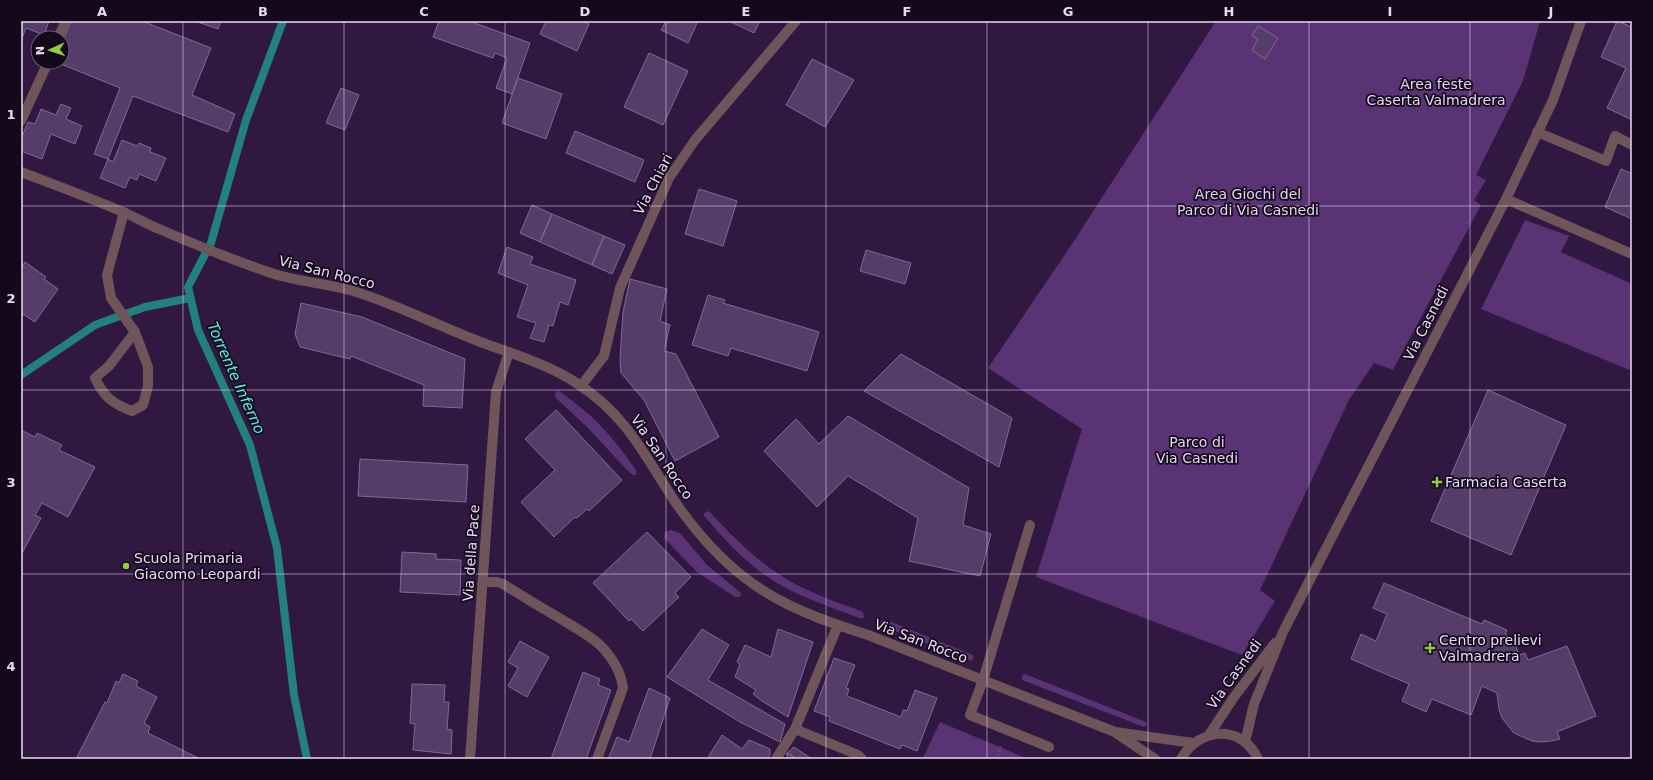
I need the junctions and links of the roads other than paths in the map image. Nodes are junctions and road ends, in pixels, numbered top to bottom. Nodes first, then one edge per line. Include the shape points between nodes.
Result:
1 (796, 21) edge
2 (1581, 21) edge
3 (44, 70) edge
4 (21, 121) edge
5 (1537, 132) junction
6 (1632, 145) edge
7 (21, 172) edge
8 (1506, 199) junction
9 (124, 212) junction
10 (1632, 254) edge
11 (135, 332) junction
12 (509, 352) junction
13 (581, 386) junction
14 (1030, 524) dead end
15 (484, 582) junction
16 (838, 625) junction
17 (1283, 632) junction
18 (983, 680) junction
19 (795, 730) junction
20 (1115, 732) junction
21 (1209, 735) junction
22 (1245, 742) junction
23 (1193, 743) junction
24 (1049, 747) dead end
25 (1259, 758) edge
26 (470, 759) edge
27 (597, 759) edge
28 (776, 759) edge
29 (862, 759) edge
30 (1155, 759) edge
31 (1181, 759) edge

1 - 13 street, Via Chiari via 695,140 669,178 620,288 604,356
2 - 5 street, Via Casnedi via 1553,100
3 - 4 street
5 - 6 street via 1606,161 1615,136
5 - 8 street, Via Casnedi
7 - 9 street, Via San Rocco
8 - 10 street
8 - 17 street, Via Casnedi
9 - 11 street via 107,275 111,298
9 - 12 street, Via San Rocco via 235,260 286,277 353,291
11 - 11 street via 109,366 96,378 102,392 118,406 132,411 143,405 148,386 148,367
12 - 13 street, Via San Rocco via 562,374
12 - 15 street, Via della Pace via 496,392
13 - 16 street, Via San Rocco via 628,428 692,525 728,564 772,596
14 - 18 street
15 - 26 street, Via della Pace
15 - 27 street via 502,584 573,626 608,653 622,679 623,688
16 - 18 street, Via San Rocco
16 - 19 street
17 - 21 street, Via Casnedi
17 - 22 street, Via Casnedi via 1254,704
18 - 20 street, Via San Rocco
18 - 24 street via 970,715
19 - 28 street
19 - 29 street via 858,755
20 - 23 street, Via San Rocco
20 - 30 street, Via San Rocco
21 - 22 street via 1228,735
21 - 23 street
22 - 25 street
23 - 31 street

